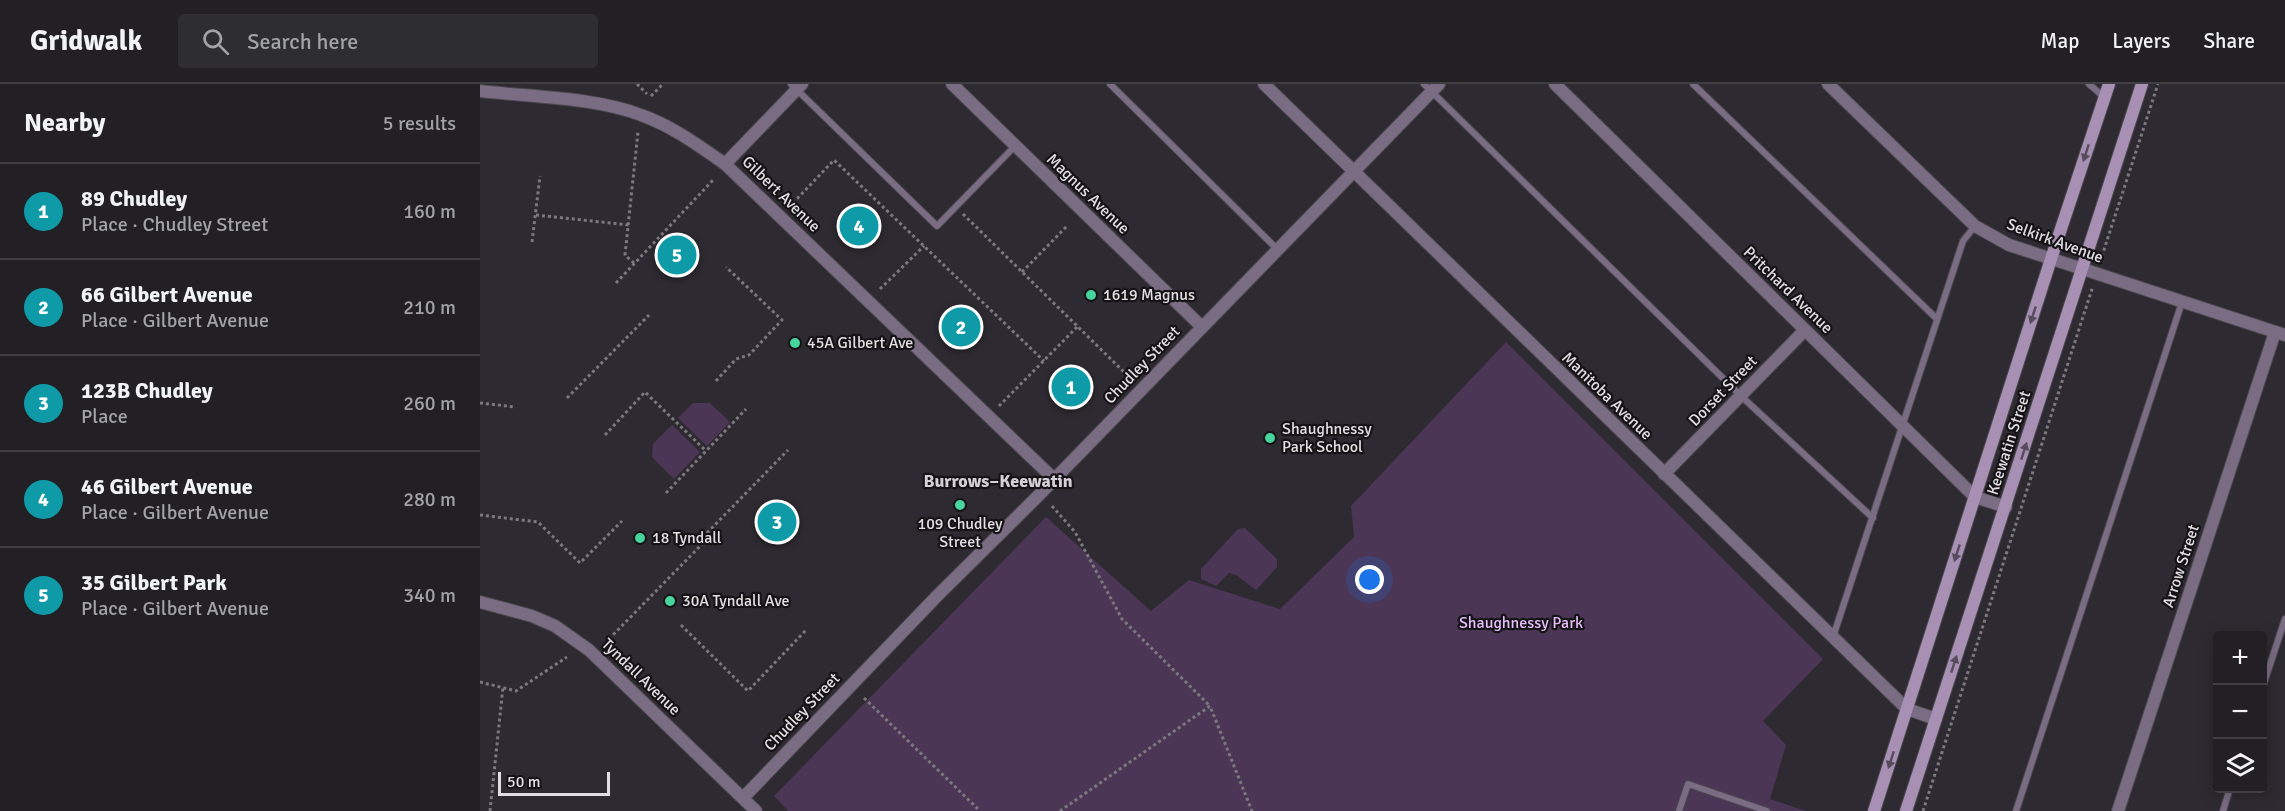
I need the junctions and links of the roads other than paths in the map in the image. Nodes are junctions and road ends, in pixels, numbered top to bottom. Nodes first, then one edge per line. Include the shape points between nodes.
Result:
1 (952, 84) edge
2 (1110, 84) edge
3 (1264, 84) edge
4 (1555, 84) edge
5 (1693, 84) edge
6 (1828, 84) edge
7 (2089, 84) edge
8 (2109, 84) edge
9 (2142, 84) edge
10 (797, 86) edge
11 (1432, 86) edge
12 (480, 91) edge
13 (2105, 98) junction
14 (1015, 146) junction
15 (725, 164) junction
16 (1353, 171) junction
17 (1975, 226) junction
18 (1277, 249) junction
19 (2051, 259) junction
20 (2082, 269) junction
21 (2182, 302) junction
22 (1937, 319) junction
23 (1202, 327) junction
24 (1805, 330) junction
25 (2280, 333) edge
26 (1741, 396) junction
27 (1903, 426) junction
28 (1664, 474) junction
29 (1053, 478) junction
30 (1975, 497) junction
31 (2006, 507) junction
32 (1873, 518) junction
33 (480, 603) edge
34 (2285, 619) edge
35 (1833, 637) junction
36 (2263, 685) edge
37 (1907, 709) junction
38 (1936, 719) junction
39 (2229, 793) edge
40 (743, 798) junction
41 (756, 811) edge
42 (1679, 811) edge
43 (1767, 811) edge
44 (1874, 811) edge
45 (1906, 811) edge
46 (2016, 811) edge
47 (2118, 811) edge
48 (2223, 811) edge

1 - 14 street, Magnus Avenue
2 - 18 lane
3 - 16 street, Manitoba Avenue
4 - 24 street, Pritchard Avenue
5 - 22 lane
6 - 17 street, Selkirk Avenue
7 - 13 lane
8 - 13 main road, Keewatin Street
9 - 20 main road, Keewatin Street
10 - 14 lane via 937,226
10 - 15 street
11 - 16 street, Chudley Street
11 - 26 lane
12 - 15 street, Gilbert Avenue via 623,109 675,130
13 -> 19 main road, Keewatin Street
14 - 23 street, Magnus Avenue
15 - 29 street, Gilbert Avenue
16 - 18 street, Chudley Street
16 - 28 street, Manitoba Avenue
17 - 19 street, Selkirk Avenue via 2009,245
17 - 22 lane via 1963,241
18 - 23 street, Chudley Street
19 - 20 street, Selkirk Avenue
19 -> 30 main road, Keewatin Street
20 - 21 street, Selkirk Avenue
31 -> 20 main road, Keewatin Street
21 - 25 street, Selkirk Avenue
21 - 46 lane
22 - 27 lane
23 - 29 street, Chudley Street
24 - 26 street, Dorset Street
24 - 27 street, Pritchard Avenue
25 - 47 street, Arrow Street
26 - 28 street, Dorset Street
26 - 32 lane
27 - 30 street, Pritchard Avenue
27 - 32 lane
28 - 35 street, Manitoba Avenue
29 - 40 street, Chudley Street
30 - 31 street, Pritchard Avenue
30 -> 37 main road, Keewatin Street
38 -> 31 main road, Keewatin Street
32 - 35 lane
33 - 40 street, Tyndall Avenue via 532,616 574,638
34 - 36 lane
35 - 37 street, Manitoba Avenue
37 - 38 street, Manitoba Avenue
37 -> 44 main road, Keewatin Street
38 - 45 main road, Keewatin Street
39 - 48 lane
40 - 41 street, Tyndall Avenue
42 - 43 lane via 1688,784

